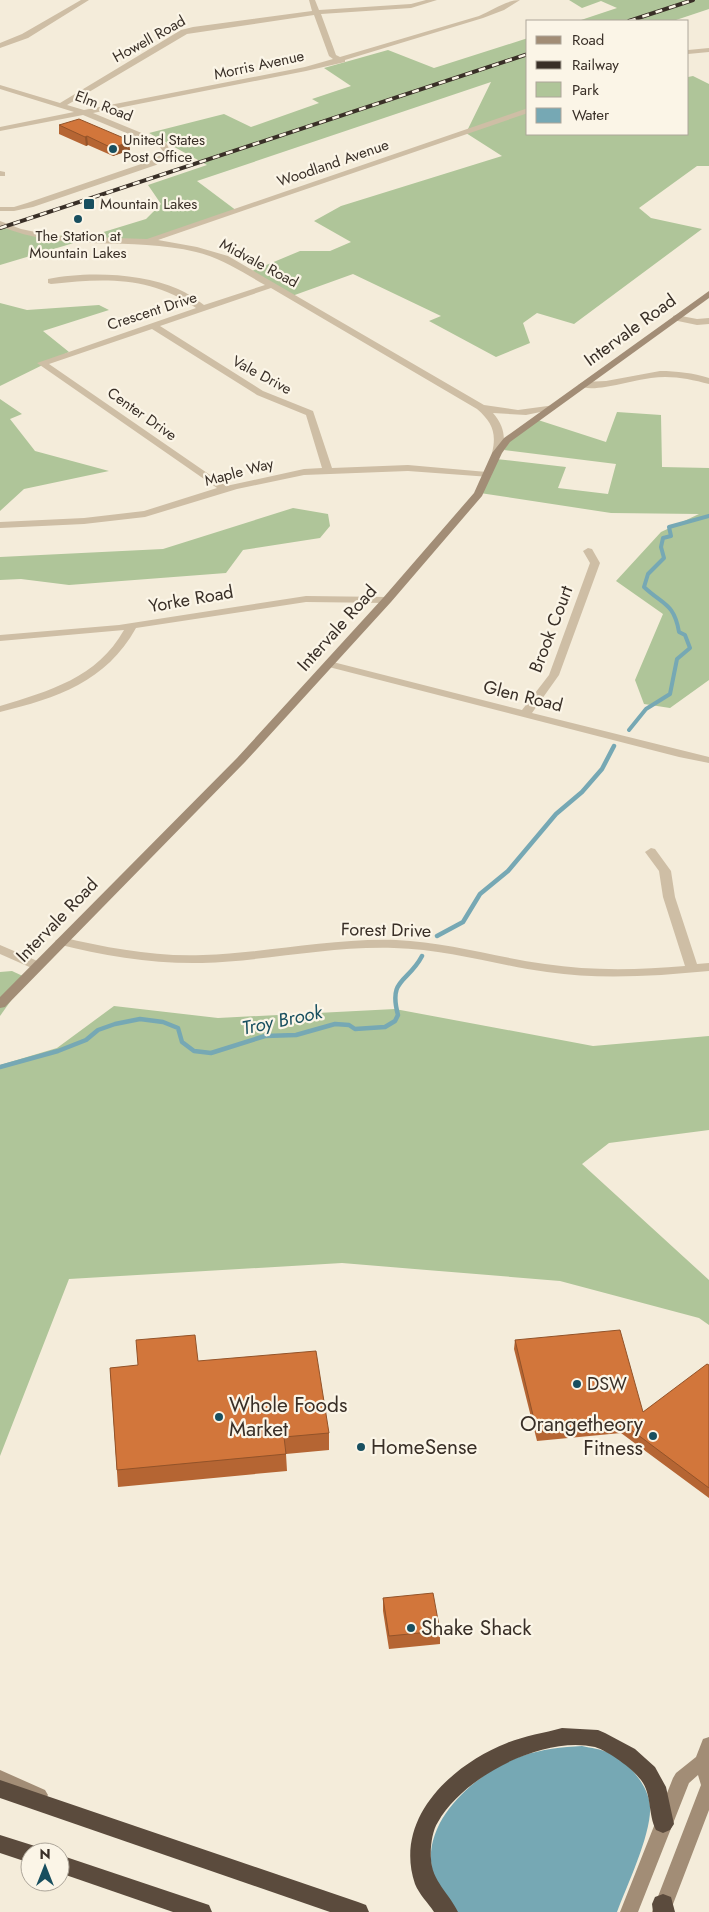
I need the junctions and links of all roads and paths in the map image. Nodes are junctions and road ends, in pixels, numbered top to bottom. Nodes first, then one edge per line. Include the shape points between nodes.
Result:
1 (86, 0) edge
2 (312, 0) edge
3 (434, 0) edge
4 (517, 0) edge
5 (317, 12) junction
6 (0, 46) edge
7 (709, 50) edge
8 (689, 52) edge
9 (342, 60) junction
10 (0, 87) edge
11 (62, 104) junction
12 (526, 111) edge
13 (85, 112) junction
14 (0, 129) edge
15 (0, 209) edge
16 (0, 223) edge
17 (146, 242) junction
18 (51, 281) dead end
19 (272, 285) junction
20 (709, 294) edge
21 (204, 308) junction
22 (676, 318) junction
23 (706, 321) edge
24 (152, 325) junction
25 (709, 331) edge
26 (42, 363) joint
27 (709, 380) edge
28 (583, 385) junction
29 (480, 407) junction
30 (552, 407) junction
31 (497, 453) junction
32 (328, 470) junction
33 (487, 475) junction
34 (224, 489) junction
35 (0, 525) edge
36 (588, 551) dead end
37 (387, 600) junction
38 (132, 626) junction
39 (0, 638) edge
40 (329, 664) junction
41 (0, 709) edge
42 (525, 714) junction
43 (709, 760) edge
44 (651, 852) dead end
45 (62, 941) junction
46 (0, 950) edge
47 (38, 966) junction
48 (709, 967) edge
49 (692, 969) junction
50 (0, 1004) edge
51 (709, 1744) edge
52 (703, 1761) junction
53 (0, 1777) edge
54 (709, 1785) edge
55 (0, 1789) edge
56 (98, 1822) junction
57 (663, 1824) junction
58 (0, 1844) edge
59 (20, 1851) edge
60 (70, 1867) edge
61 (663, 1909) edge
62 (201, 1912) edge
63 (358, 1912) edge
64 (447, 1912) edge
65 (629, 1912) edge

1 - 6 street via 25,36
2 - 5 street
3 - 5 street, Howell Road via 411,6
4 - 9 street, Morris Avenue via 481,17
5 - 9 street via 333,56
5 - 11 street, Howell Road via 184,32
7 - 8 street
9 - 13 street, Morris Avenue
10 - 11 street, Elm Road
11 - 13 street, Elm Road
12 - 17 street, Woodland Avenue
13 - 14 street, Morris Avenue
13 - 15 street, Elm Road via 163,145 165,153 153,163 30,205
16 - 17 street, Midvale Road via 23,233 60,240
17 - 19 street, Midvale Road via 215,255
18 - 21 street via 94,278 152,283 172,289
19 - 21 street, Crescent Drive
19 - 29 street, Midvale Road
20 - 22 street, Intervale Road
21 - 24 street, Crescent Drive
22 - 23 street
22 - 28 street, Intervale Road
23 - 25 street
24 - 26 street, Crescent Drive
24 - 32 street, Vale Drive via 260,393 310,413
26 - 34 street, Center Drive
27 - 28 street via 662,374 611,384
28 - 30 street, Intervale Road
29 - 30 street, Midvale Road via 510,413 535,412
29 - 31 street, Midvale Road via 500,432
30 - 31 street, Intervale Road via 518,430
31 - 33 street, Intervale Road
32 - 33 street, Maple Way via 408,468
32 - 34 street, Maple Way via 280,476
33 - 37 street, Intervale Road via 479,494 468,508
34 - 35 street, Maple Way via 145,514
36 - 42 street, Brook Court via 595,563 554,675
37 - 38 street, Yorke Road via 306,599
37 - 40 street, Intervale Road
38 - 39 street, Yorke Road
38 - 41 street via 115,652 90,675 63,689
40 - 42 street, Glen Road
40 - 45 street, Intervale Road via 241,760
42 - 43 street, Glen Road
44 - 49 street via 665,871 669,897
45 - 47 street, Intervale Road
45 - 49 street, Forest Drive via 115,954 158,959 204,959 388,944 436,948 566,972 625,974
46 - 47 street
47 - 50 street, Intervale Road
48 - 49 street, Forest Drive
51 - 52 street
52 - 54 street
52 - 57 street via 682,1778
53 - 56 street
54 - 61 street
55 - 56 highway
56 - 63 highway
57 - 64 highway via 656,1788 648,1773 628,1755 598,1739 562,1737 512,1750 478,1768 445,1794 427,1820 420,1860 426,1884
57 - 65 street
58 - 59 highway
60 - 62 highway

